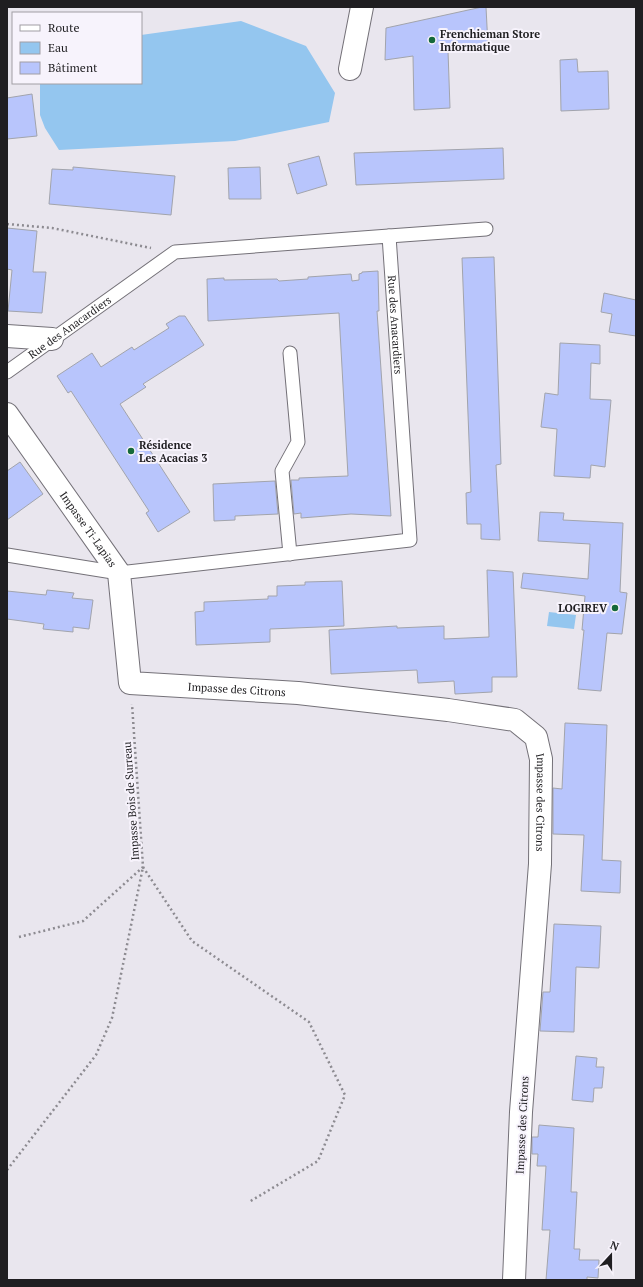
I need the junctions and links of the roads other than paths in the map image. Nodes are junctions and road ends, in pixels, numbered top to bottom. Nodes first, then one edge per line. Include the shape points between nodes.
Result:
1 (362, 7) edge
2 (350, 69) dead end
3 (486, 229) dead end
4 (389, 236) junction
5 (7, 336) edge
6 (52, 339) junction
7 (290, 353) dead end
8 (7, 372) edge
9 (7, 414) edge
10 (290, 554) junction
11 (7, 555) edge
12 (119, 573) junction
13 (130, 683) joint
14 (514, 1280) edge

1 - 2 street
3 - 4 lane
4 - 6 lane, Rue des Anacardiers via 175,252
4 - 10 lane, Rue des Anacardiers via 410,540
5 - 6 street
6 - 8 lane, Rue des Anacardiers
7 - 10 lane via 298,442 282,471
9 - 12 street, Impasse Ti-Lapias
10 - 12 lane, Rue des Anacardiers
11 - 12 lane, Rue des Anacardiers
12 - 13 street, Impasse Ti-Lapias
13 - 14 street, Impasse des Citrons via 298,693 448,710 515,720 536,737 541,759 540,864 521,1112

